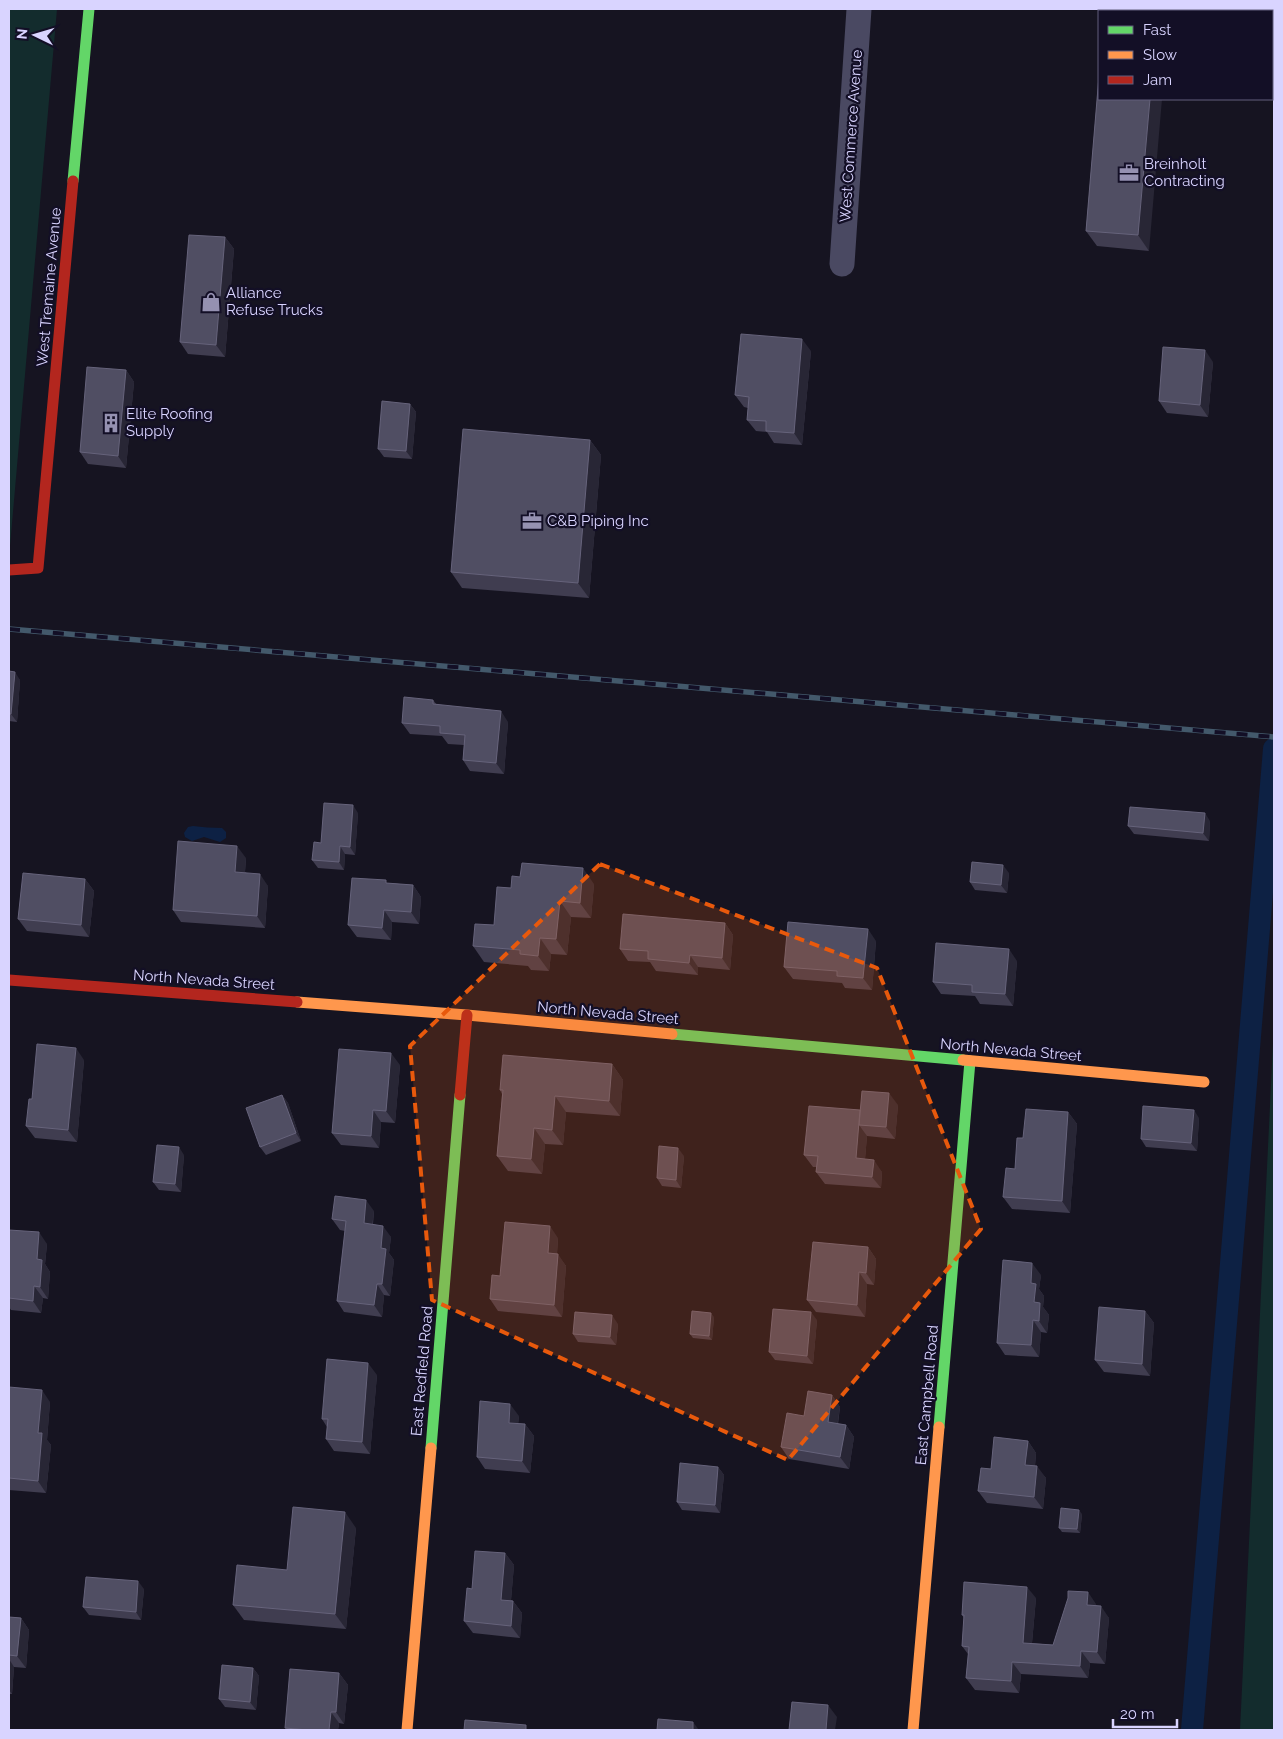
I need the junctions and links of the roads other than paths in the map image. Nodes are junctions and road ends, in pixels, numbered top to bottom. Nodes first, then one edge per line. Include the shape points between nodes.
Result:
1 (89, 9) edge
2 (859, 9) edge
3 (842, 264) dead end
4 (9, 570) edge
5 (9, 980) edge
6 (467, 1015) junction
7 (970, 1061) junction
8 (1204, 1082) dead end
9 (407, 1730) edge
10 (913, 1730) edge

1 - 4 street, West Tremaine Avenue via 38,568
2 - 3 street, West Commerce Avenue
5 - 6 street, North Nevada Street
6 - 7 street, North Nevada Street
6 - 9 street, East Redfield Road
7 - 8 street, North Nevada Street
7 - 10 street, East Campbell Road

